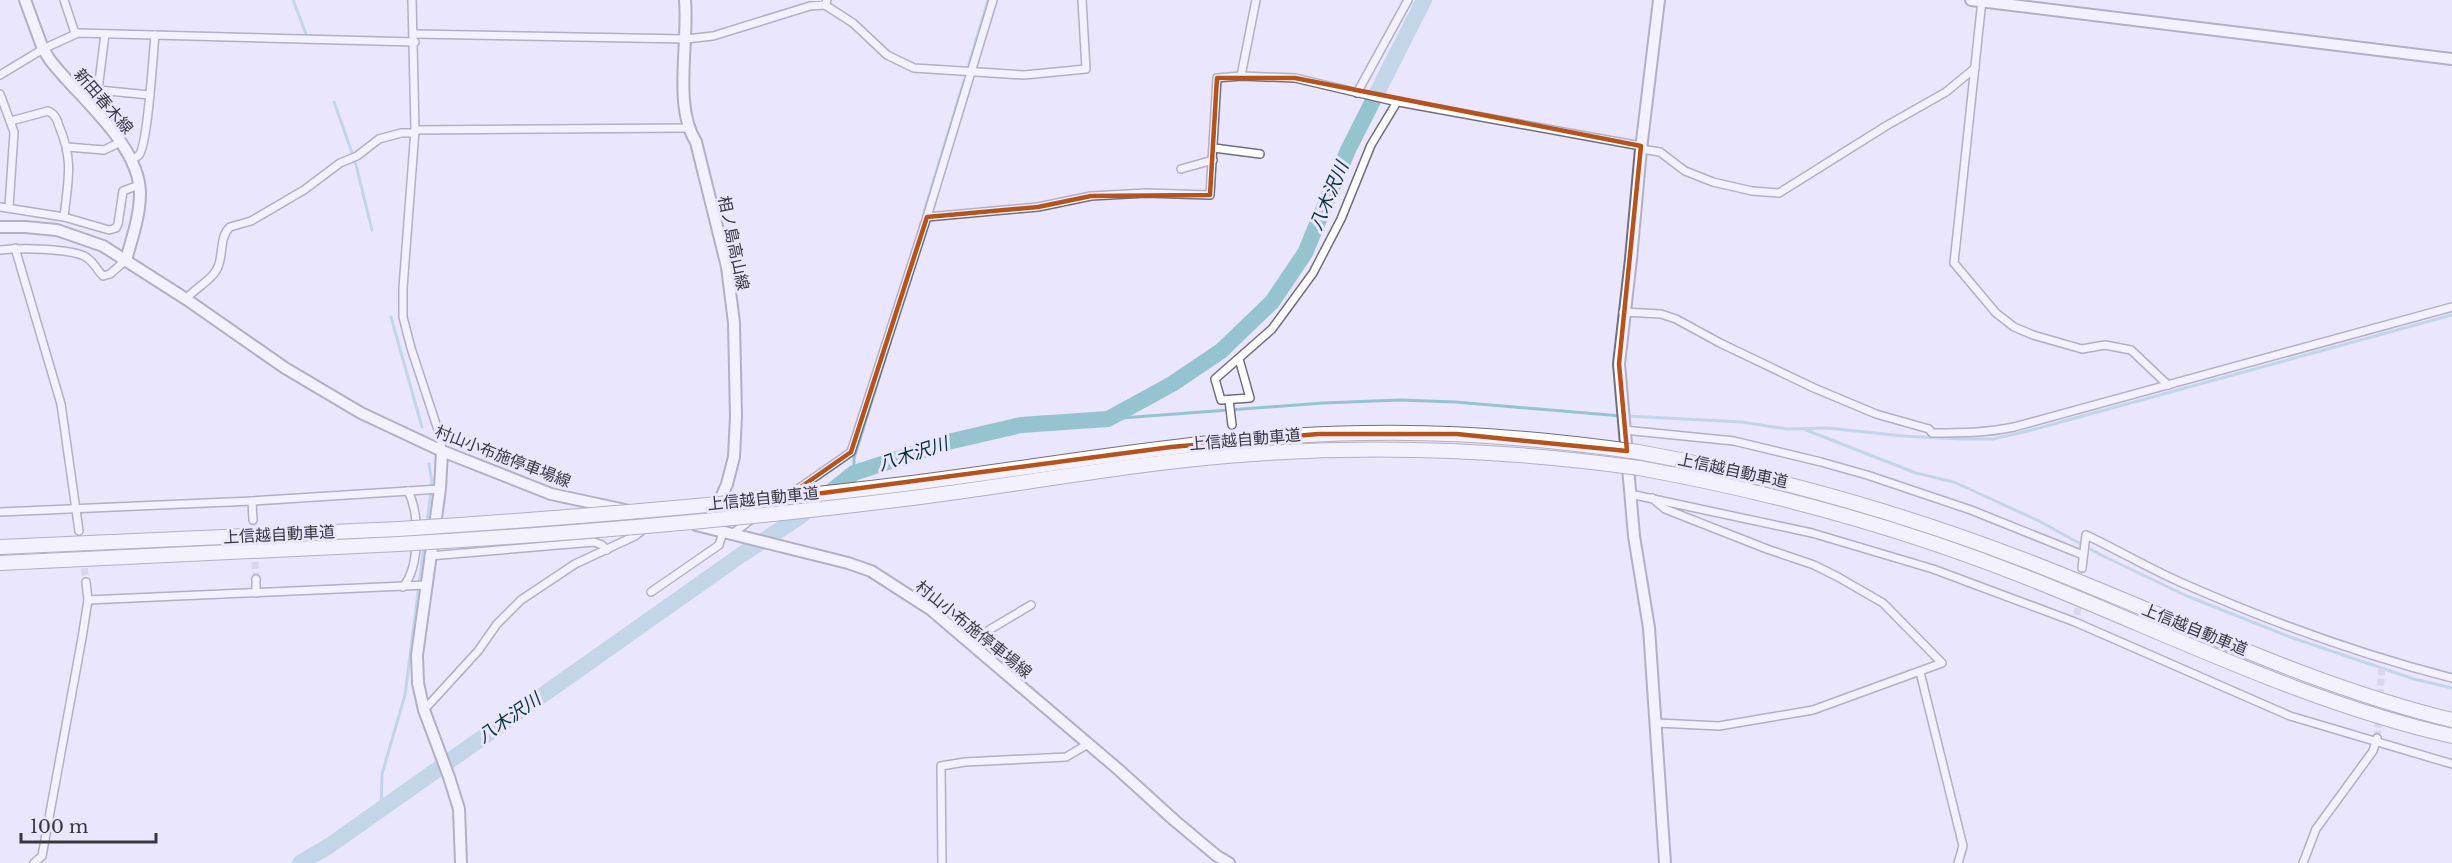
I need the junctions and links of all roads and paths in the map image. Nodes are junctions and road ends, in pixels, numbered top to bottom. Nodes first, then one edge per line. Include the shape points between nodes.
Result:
1 (26, 0) edge
2 (64, 0) edge
3 (412, 0) edge
4 (686, 0) edge
5 (993, 0) edge
6 (1082, 0) edge
7 (1256, 0) edge
8 (1408, 0) edge
9 (1659, 0) edge
10 (1978, 0) edge
11 (826, 2) edge
12 (75, 33) junction
13 (105, 34) junction
14 (155, 35) junction
15 (415, 38) junction
16 (686, 39) junction
17 (43, 49) junction
18 (2452, 58) edge
19 (1974, 68) junction
20 (971, 73) junction
21 (0, 75) edge
22 (1241, 76) junction
23 (1357, 93) junction
24 (0, 94) edge
25 (150, 95) junction
26 (1395, 101) junction
27 (11, 121) junction
28 (687, 128) junction
29 (415, 131) junction
30 (121, 142) junction
31 (67, 147) junction
32 (1214, 148) junction
33 (1641, 148) junction
34 (1260, 154) dead end
35 (131, 160) junction
36 (1213, 160) junction
37 (1181, 169) dead end
38 (139, 185) junction
39 (0, 207) edge
40 (9, 207) junction
41 (64, 217) junction
42 (927, 217) junction
43 (0, 227) edge
44 (15, 248) junction
45 (0, 250) edge
46 (126, 261) junction
47 (186, 299) junction
48 (2452, 307) edge
49 (1623, 312) junction
50 (1239, 359) junction
51 (2168, 385) junction
52 (1229, 400) junction
53 (1232, 425) dead end
54 (1624, 427) junction
55 (442, 451) junction
56 (434, 490) junction
57 (408, 491) junction
58 (1629, 494) junction
59 (1650, 497) junction
60 (252, 501) junction
61 (78, 509) junction
62 (0, 512) edge
63 (659, 517) junction
64 (253, 520) tunnel mouth
65 (708, 527) junction
66 (79, 531) dead end
67 (731, 533) junction
68 (0, 547) edge
69 (607, 550) junction
70 (2083, 555) junction
71 (429, 556) junction
72 (0, 563) edge
73 (2082, 568) tunnel mouth
74 (256, 579) tunnel mouth
75 (86, 582) tunnel mouth
76 (403, 586) junction
77 (422, 586) junction
78 (651, 592) dead end
79 (256, 593) junction
80 (88, 600) junction
81 (1031, 605) dead end
82 (974, 648) junction
83 (1920, 672) junction
84 (2452, 678) edge
85 (423, 710) junction
86 (2452, 720) edge
87 (1657, 723) junction
88 (2452, 736) edge
89 (2376, 740) junction
90 (1088, 744) junction
91 (2452, 764) edge
92 (34, 863) edge
93 (461, 863) edge
94 (942, 863) edge
95 (1229, 863) edge
96 (1665, 863) edge
97 (1958, 863) edge
98 (2303, 863) edge

1 - 17 main road, 新田春木線
2 - 12 street
3 - 15 street
4 - 16 main road, 相ノ島高山線
5 - 20 street
6 - 20 street via 1086,69 1024,75
7 - 22 street
8 - 23 street
9 - 33 main road
10 - 18 main road
10 - 19 street
11 - 16 street via 713,36
11 - 20 street via 887,55 914,68
12 - 13 street
12 - 17 street
13 - 14 street
13 - 25 street via 99,90
14 - 15 street
14 - 25 street
15 - 16 street
15 - 29 street
16 - 28 main road, 相ノ島高山線 via 683,80
17 - 21 street
17 - 30 main road, 新田春木線
19 - 33 street via 1946,92 1779,193 1713,183 1685,171 1660,152
19 - 51 street via 1954,262 1996,313 2014,327 2082,349 2105,345 2131,350
20 - 42 street
22 - 23 street via 1295,78
22 - 32 street via 1217,78
23 - 26 street
24 - 27 street
25 - 35 street via 142,147
26 - 33 street
26 - 50 street via 1313,273 1272,330
27 - 31 street via 53,112
27 - 40 street via 14,143
28 - 29 street
28 - 65 main road, 相ノ島高山線 via 696,142 728,267 734,323 734,457
29 - 47 street via 379,139 304,190 256,218 230,227 214,275
29 - 55 street via 404,317
30 - 31 street via 104,150
30 - 35 main road, 新田春木線
31 - 41 street via 70,159
32 - 34 street
32 - 36 street
33 - 49 main road
35 - 38 main road, 新田春木線
36 - 37 street
36 - 42 street via 1210,195 1092,196 1038,207
38 - 41 street via 123,191 118,224 112,229 105,231
38 - 46 main road, 新田春木線 via 138,220
39 - 40 street
40 - 41 street
42 - 67 street via 851,452
43 - 46 main road, 村山小布施停車場線 via 46,228 68,233 103,246
44 - 45 street
44 - 46 street via 84,256 103,276
44 - 61 street via 61,404
46 - 47 main road, 村山小布施停車場線
47 - 55 main road, 村山小布施停車場線 via 285,368 361,413
48 - 51 street
49 - 51 street via 1676,319 1814,388 1932,433 1988,433
49 - 54 main road via 1619,364
50 - 52 street via 1215,379 1221,400
50 - 52 street via 1250,398
52 - 53 street
54 - 58 main road
54 - 70 street via 1734,441 1821,462 1971,510
55 - 56 main road
55 - 63 main road, 村山小布施停車場線 via 551,494
56 - 57 street
56 - 71 main road
57 - 60 street
57 - 76 street via 416,514 414,561
58 - 59 street
58 - 87 main road via 1649,628
59 - 83 street via 1665,509 1708,527 1814,565 1883,603 1942,663
59 - 89 street via 1812,533 1933,569 2076,619 2290,716
60 - 61 street
60 - 64 street
61 - 62 street
61 - 66 street
63 - 65 main road, 村山小布施停車場線
63 - 69 street via 635,536
65 - 67 main road, 村山小布施停車場線
67 - 78 street
67 - 82 main road, 村山小布施停車場線 via 870,572 930,609
68 - 86 highway, 上信越自動車道, bridge via 399,529 586,516 759,501 1269,437 1365,433 1548,440 1638,452 1759,476 1869,505 2030,561 2326,682
69 - 71 street via 594,542
69 - 85 street via 575,564 521,600
70 - 73 street
70 - 84 street via 2086,535 2189,586 2293,629 2382,663
71 - 77 main road
72 - 88 highway, 上信越自動車道, bridge via 588,531 846,506 1173,462 1365,448 1456,450 1640,468 1774,495 1887,527 2024,576 2322,697
74 - 79 street
75 - 80 street
76 - 77 street
76 - 79 street
77 - 85 main road via 417,655
79 - 80 street
80 - 92 street via 42,856
81 - 82 street via 988,630
82 - 90 main road, 村山小布施停車場線
83 - 87 street via 1813,710 1719,726
83 - 97 street via 1963,846
85 - 93 main road via 459,809
87 - 96 main road
89 - 91 street
89 - 98 street via 2316,829
90 - 94 street via 1066,757 942,766
90 - 95 main road, 村山小布施停車場線

